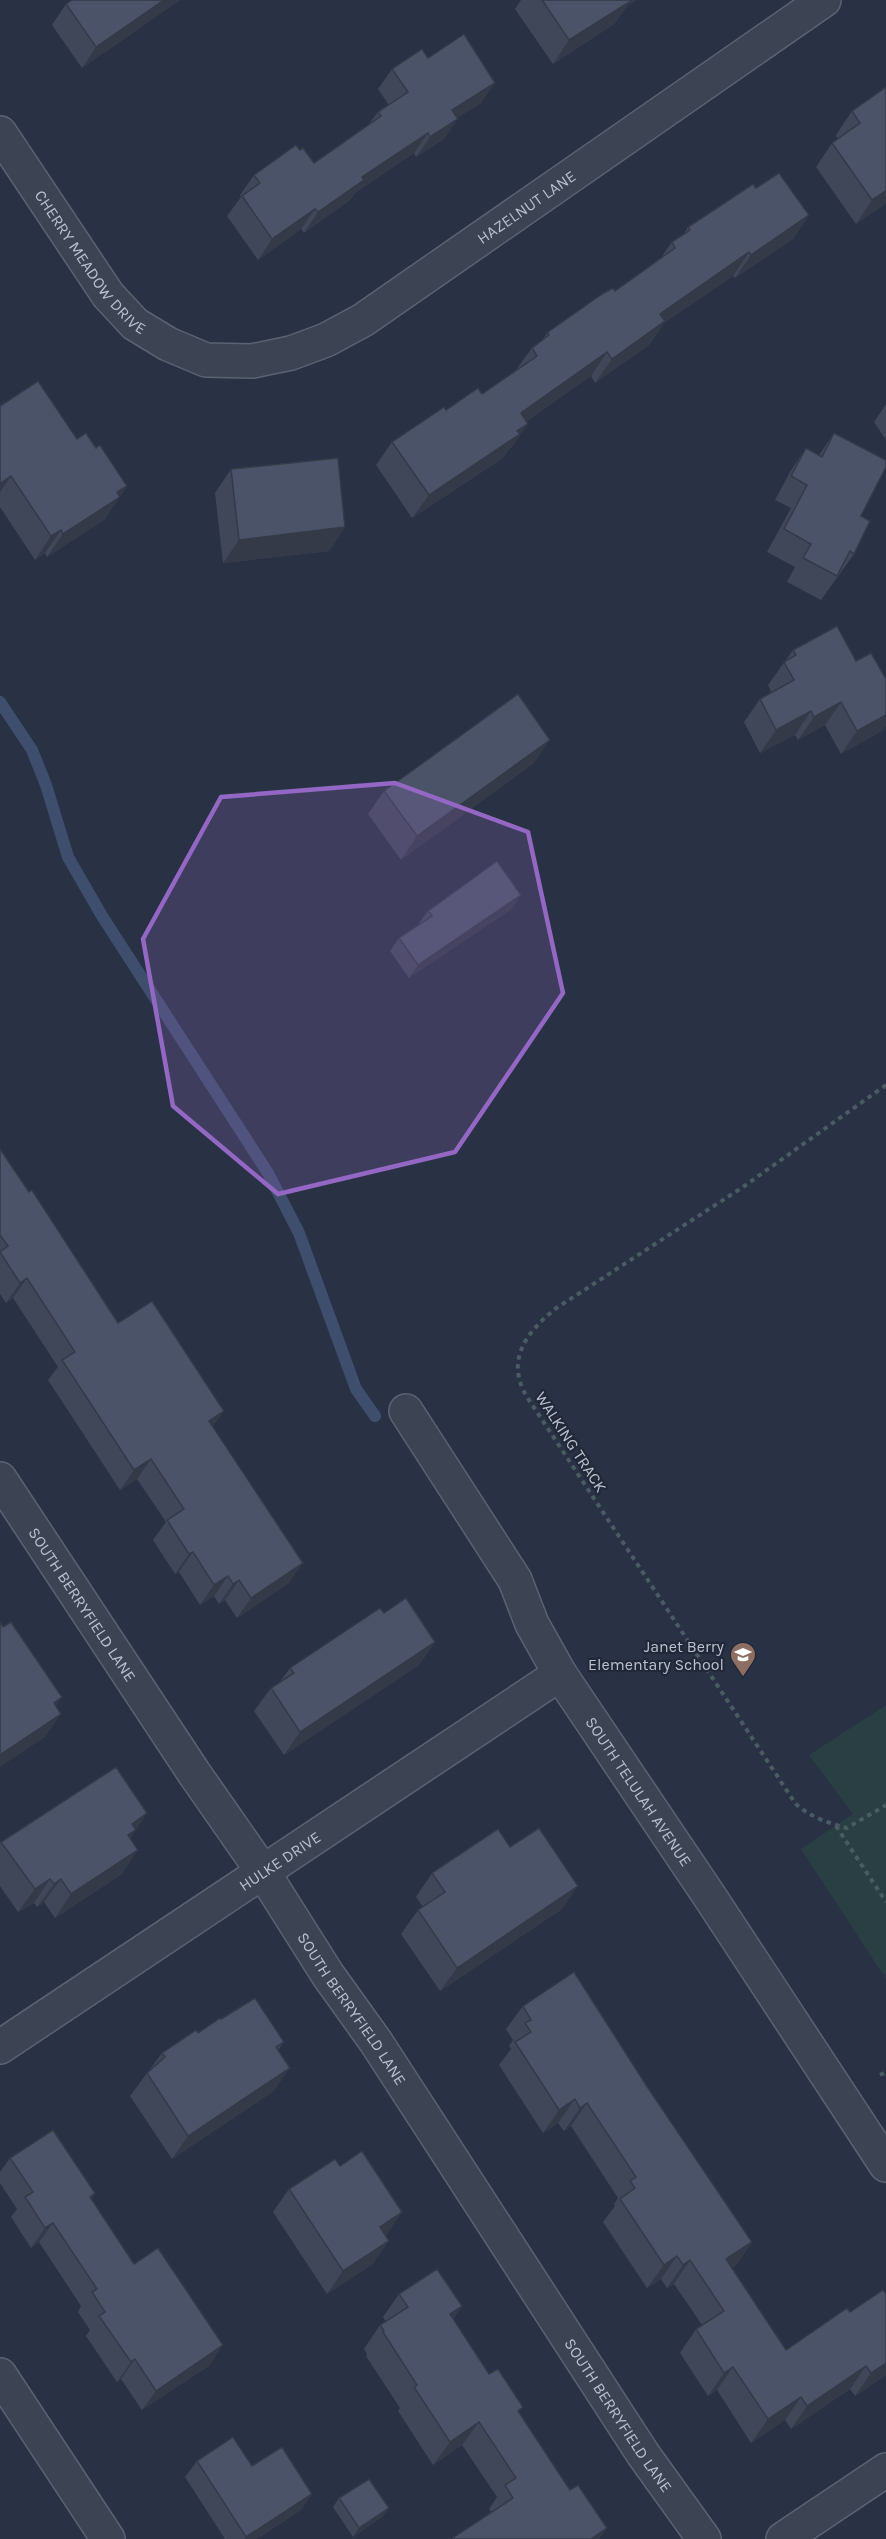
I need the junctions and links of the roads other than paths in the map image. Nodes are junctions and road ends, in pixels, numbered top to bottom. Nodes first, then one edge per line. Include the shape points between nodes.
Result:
1 (824, 0) edge
2 (0, 134) edge
3 (206, 360) joint
4 (406, 1411) dead end
5 (0, 1479) edge
6 (560, 1674) junction
7 (263, 1872) junction
8 (0, 2046) edge
9 (886, 2165) edge
10 (0, 2375) edge
11 (886, 2470) edge
12 (108, 2539) edge
13 (705, 2539) edge
14 (783, 2539) edge

1 - 3 street, HAZELNUT LANE via 363,320 291,353 252,361
2 - 3 street, CHERRY MEADOW DRIVE via 108,295 128,317 168,344
4 - 6 street, SOUTH TELULAH AVENUE via 515,1580 532,1624
5 - 7 street, SOUTH BERRYFIELD LANE
6 - 7 street, HULKE DRIVE
6 - 9 street, SOUTH TELULAH AVENUE
7 - 8 street, HULKE DRIVE
7 - 13 street, SOUTH BERRYFIELD LANE via 643,2454
10 - 12 street
11 - 14 street

